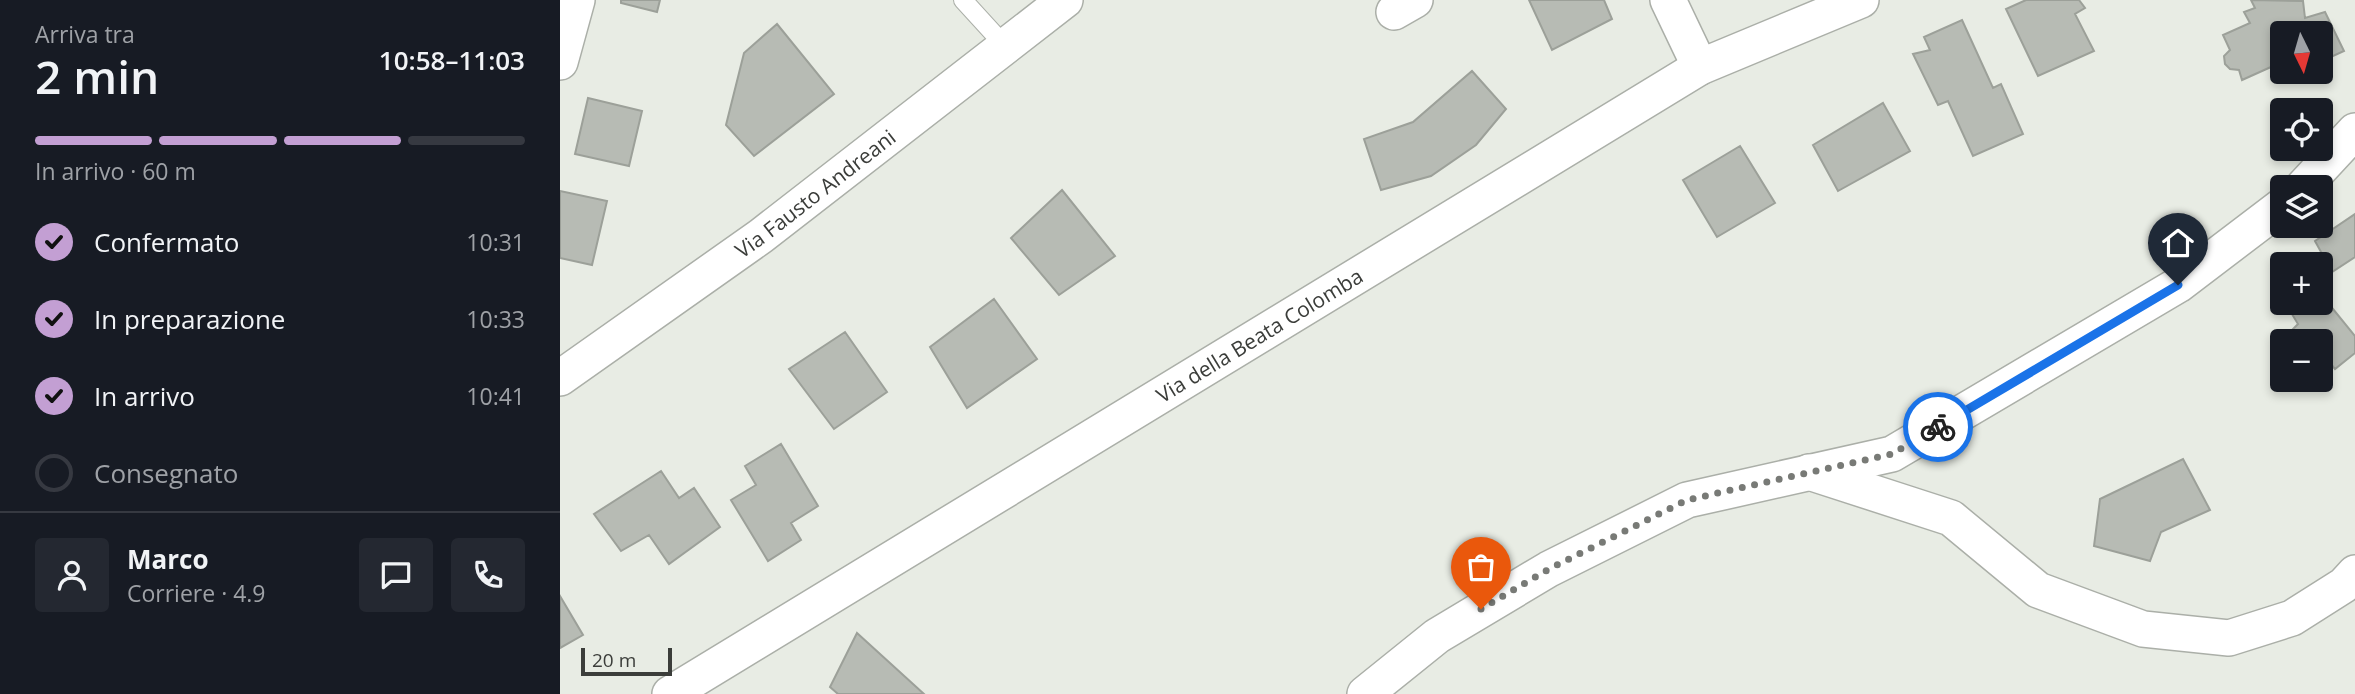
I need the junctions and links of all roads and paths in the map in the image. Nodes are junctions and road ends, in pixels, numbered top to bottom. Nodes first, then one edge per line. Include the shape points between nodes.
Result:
1 (577, 0) edge
2 (963, 0) edge
3 (1065, 0) edge
4 (1668, 0) edge
5 (1861, 0) edge
6 (1005, 46) junction
7 (560, 62) edge
8 (1700, 67) junction
9 (2355, 131) edge
10 (2314, 175) edge
11 (2270, 215) edge
12 (560, 378) edge
13 (1805, 471) junction
14 (2355, 573) edge
15 (670, 694) edge
16 (1365, 694) edge

1 - 7 street
2 - 6 lane
3 - 6 street, Via Fausto Andreani
4 - 8 street
5 - 8 street, Via della Beata Colomba
6 - 12 street, Via Fausto Andreani via 761,236
8 - 15 street, Via della Beata Colomba
9 - 10 street
11 - 13 street via 2178,285 1892,454
13 - 14 street via 1951,518 2039,590 2143,629 2229,638 2292,618
13 - 16 street via 1687,500 1549,569 1437,636

